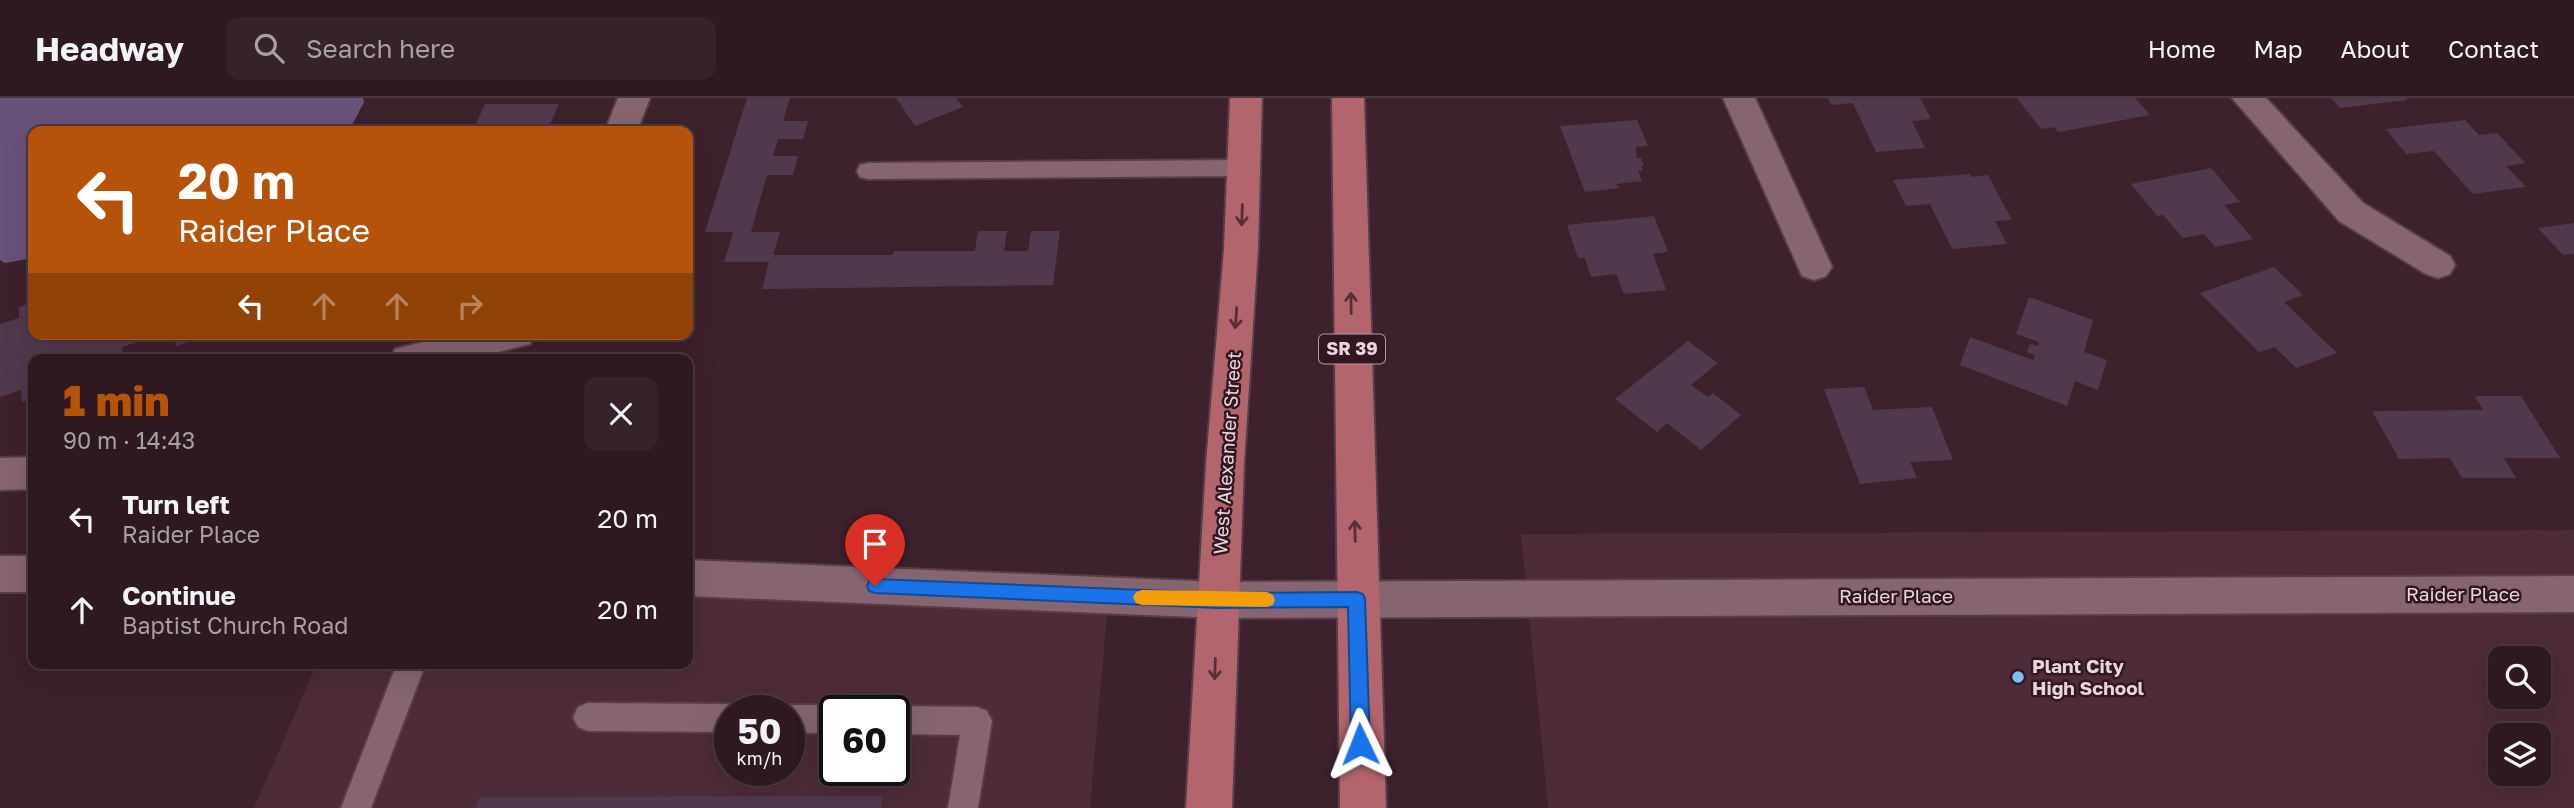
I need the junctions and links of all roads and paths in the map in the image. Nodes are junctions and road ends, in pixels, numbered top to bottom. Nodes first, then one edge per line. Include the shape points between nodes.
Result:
1 (634, 98) edge
2 (1246, 98) edge
3 (1348, 98) edge
4 (1739, 98) edge
5 (2248, 98) edge
6 (623, 126) edge
7 (1243, 168) junction
8 (868, 171) dead end
9 (2438, 265) dead end
10 (1814, 267) dead end
11 (491, 340) edge
12 (430, 354) edge
13 (28, 473) edge
14 (0, 474) edge
15 (0, 574) edge
16 (28, 574) edge
17 (693, 578) edge
18 (2574, 594) edge
19 (1357, 599) junction
20 (1218, 600) junction
21 (410, 669) edge
22 (588, 717) dead end
23 (714, 719) edge
24 (910, 720) edge
25 (356, 808) edge
26 (963, 808) edge
27 (1209, 808) edge
28 (1363, 808) edge

1 - 6 street
2 - 7 main road, West Alexander Street
19 -> 3 main road, SR 39
4 - 10 street
5 - 9 street via 2351,212
7 - 8 lane
7 -> 20 main road, West Alexander Street
11 - 12 street
13 - 14 street
15 - 16 street
17 - 20 street, Raider Place
18 - 19 street, Raider Place
19 - 20 street, Raider Place
19 - 28 main road, SR 39
20 -> 27 main road, West Alexander Street
21 - 25 lane
22 - 23 lane
24 - 26 lane via 977,721

